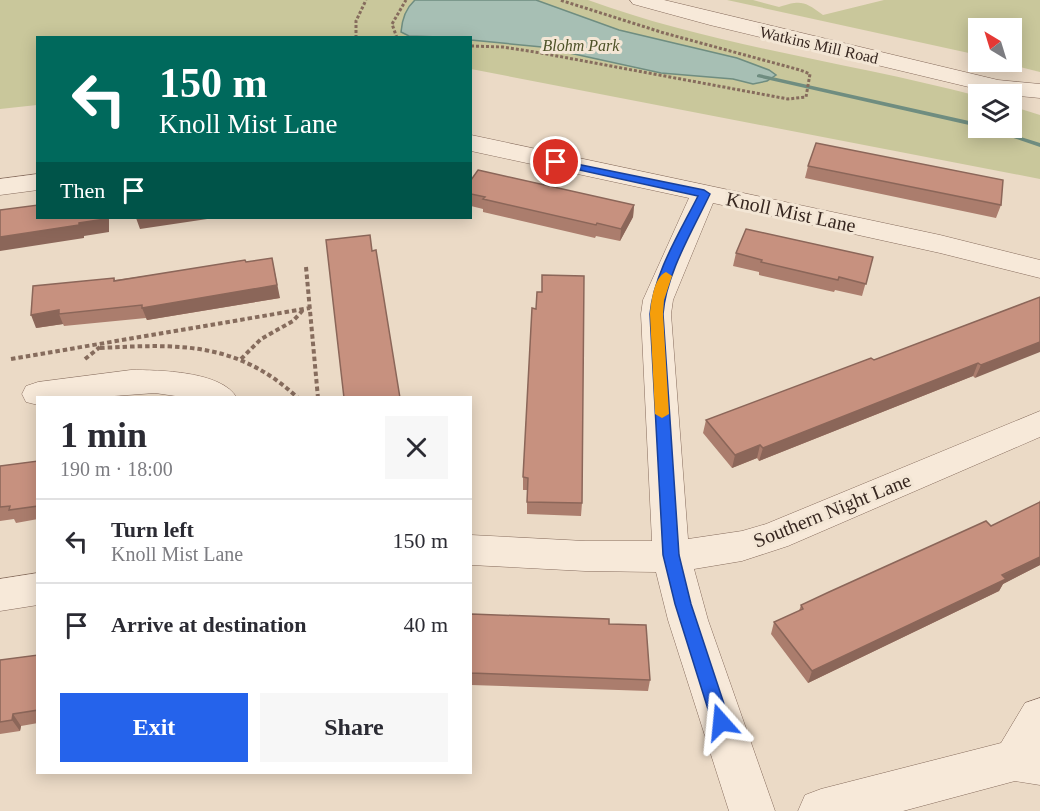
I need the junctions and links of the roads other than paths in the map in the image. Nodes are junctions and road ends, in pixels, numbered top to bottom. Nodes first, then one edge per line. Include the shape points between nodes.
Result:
1 (640, 0) edge
2 (985, 84) edge
3 (1022, 89) edge
4 (1040, 91) edge
5 (1022, 98) edge
6 (1040, 106) edge
7 (472, 143) edge
8 (36, 182) edge
9 (0, 187) edge
10 (704, 194) junction
11 (1040, 269) edge
12 (38, 394) dead end
13 (216, 396) edge
14 (1040, 423) edge
15 (472, 550) edge
16 (671, 555) junction
17 (36, 589) edge
18 (0, 595) edge
19 (1040, 717) edge
20 (1027, 762) edge
21 (752, 811) edge
22 (821, 811) edge

1 - 2 street, Watkins Mill Road
3 - 4 street, Watkins Mill Road
5 - 6 street, Watkins Mill Road
7 - 10 street, Knoll Mist Lane
8 - 9 street
10 - 11 street, Knoll Mist Lane
10 - 16 street via 657,300
12 - 13 street via 143,381 189,385
14 - 16 street, Southern Night Lane via 757,543
15 - 16 street, Southern Night Lane
16 - 21 street via 688,620
17 - 18 street
19 - 20 street
20 - 22 street

